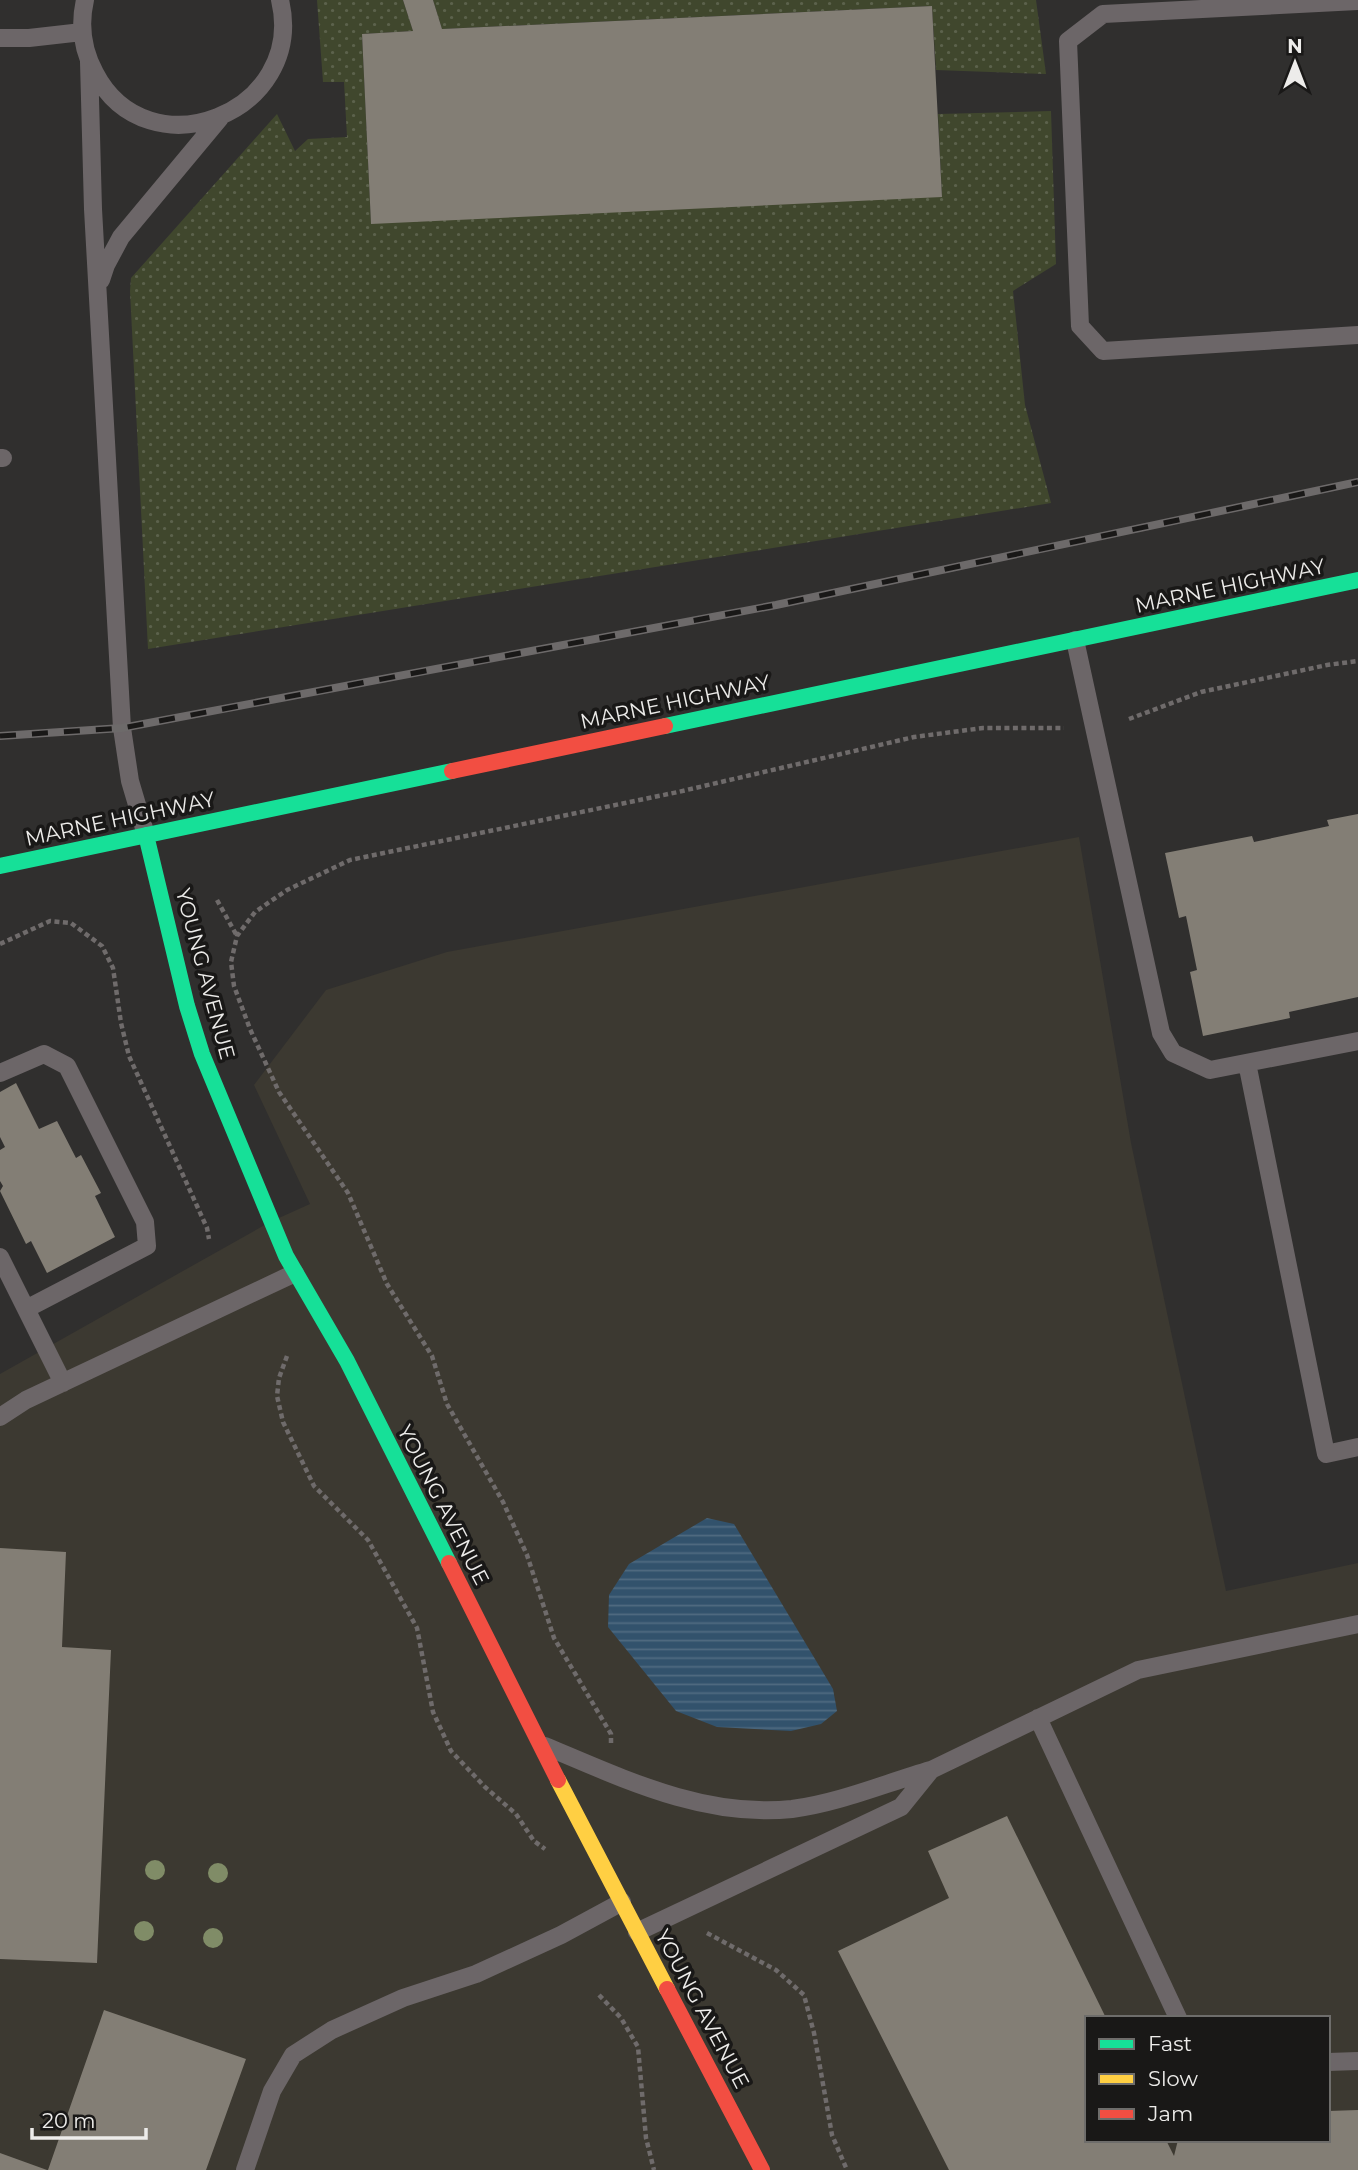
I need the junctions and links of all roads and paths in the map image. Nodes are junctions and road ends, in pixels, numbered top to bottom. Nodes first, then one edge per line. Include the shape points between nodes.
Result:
1 (85, 0) edge
2 (280, 0) edge
3 (1358, 1) edge
4 (82, 32) junction
5 (0, 38) edge
6 (89, 62) junction
7 (220, 118) junction
8 (99, 290) junction
9 (1358, 335) edge
10 (1358, 580) edge
11 (1075, 640) junction
12 (1358, 661) edge
13 (1129, 719) dead end
14 (1064, 728) dead end
15 (146, 835) junction
16 (0, 866) edge
17 (217, 900) dead end
18 (237, 936) junction
19 (0, 944) edge
20 (1358, 1042) edge
21 (1247, 1063) junction
22 (0, 1073) edge
23 (209, 1239) dead end
24 (0, 1257) edge
25 (295, 1273) junction
26 (26, 1309) junction
27 (287, 1356) dead end
28 (63, 1382) junction
29 (0, 1417) edge
30 (1358, 1447) edge
31 (1358, 1624) edge
32 (1038, 1718) junction
33 (611, 1743) dead end
34 (540, 1744) junction
35 (932, 1770) junction
36 (545, 1849) dead end
37 (622, 1902) junction
38 (638, 1932) junction
39 (707, 1933) dead end
40 (599, 1995) dead end
41 (1177, 2016) edge
42 (1358, 2061) edge
43 (1330, 2062) edge
44 (245, 2170) edge
45 (654, 2170) edge
46 (762, 2170) edge
47 (847, 2170) edge

1 - 4 lane
2 - 7 lane via 282,40 273,69 257,93
3 - 9 lane via 1103,14 1068,41 1080,326 1103,351
4 - 5 lane
4 - 6 lane
6 - 7 lane via 108,92 147,118 191,124
6 - 8 lane
7 - 8 lane via 121,237
8 - 15 lane via 122,728 130,781
10 - 11 street, MARNE HIGHWAY
11 - 15 street, MARNE HIGHWAY
11 - 21 lane via 1161,1032 1173,1053 1210,1070
12 - 13 path via 1201,692
14 - 18 path via 983,728 914,737 350,860 265,905
15 - 16 street, MARNE HIGHWAY
15 - 25 street, YOUNG AVENUE via 202,1054
17 - 18 path
18 - 33 path via 231,961 234,986 273,1080 348,1193 387,1284 432,1356 447,1404 503,1502 527,1555 554,1638 611,1734
19 - 23 path via 50,921 71,923 102,946 113,968 129,1056
20 - 21 lane
21 - 30 lane via 1326,1454
22 - 26 lane via 44,1054 67,1066 145,1222 147,1246
24 - 26 lane
25 - 28 lane
25 - 34 street, YOUNG AVENUE via 347,1361
26 - 28 lane
27 - 36 path via 277,1396 283,1422 314,1486 368,1540 417,1628 433,1713 451,1751
28 - 29 lane
31 - 32 lane via 1138,1670
32 - 35 lane
32 - 41 lane
34 - 35 lane via 648,1790 725,1807 766,1810 814,1805
34 - 37 street, YOUNG AVENUE
35 - 38 lane via 901,1807
37 - 38 street, YOUNG AVENUE
37 - 44 lane via 477,1974 402,1998 293,2055 272,2091
38 - 46 street, YOUNG AVENUE
39 - 47 path via 776,1969 804,1995 832,2135
40 - 45 path via 621,2018 638,2048 646,2138
42 - 43 lane

